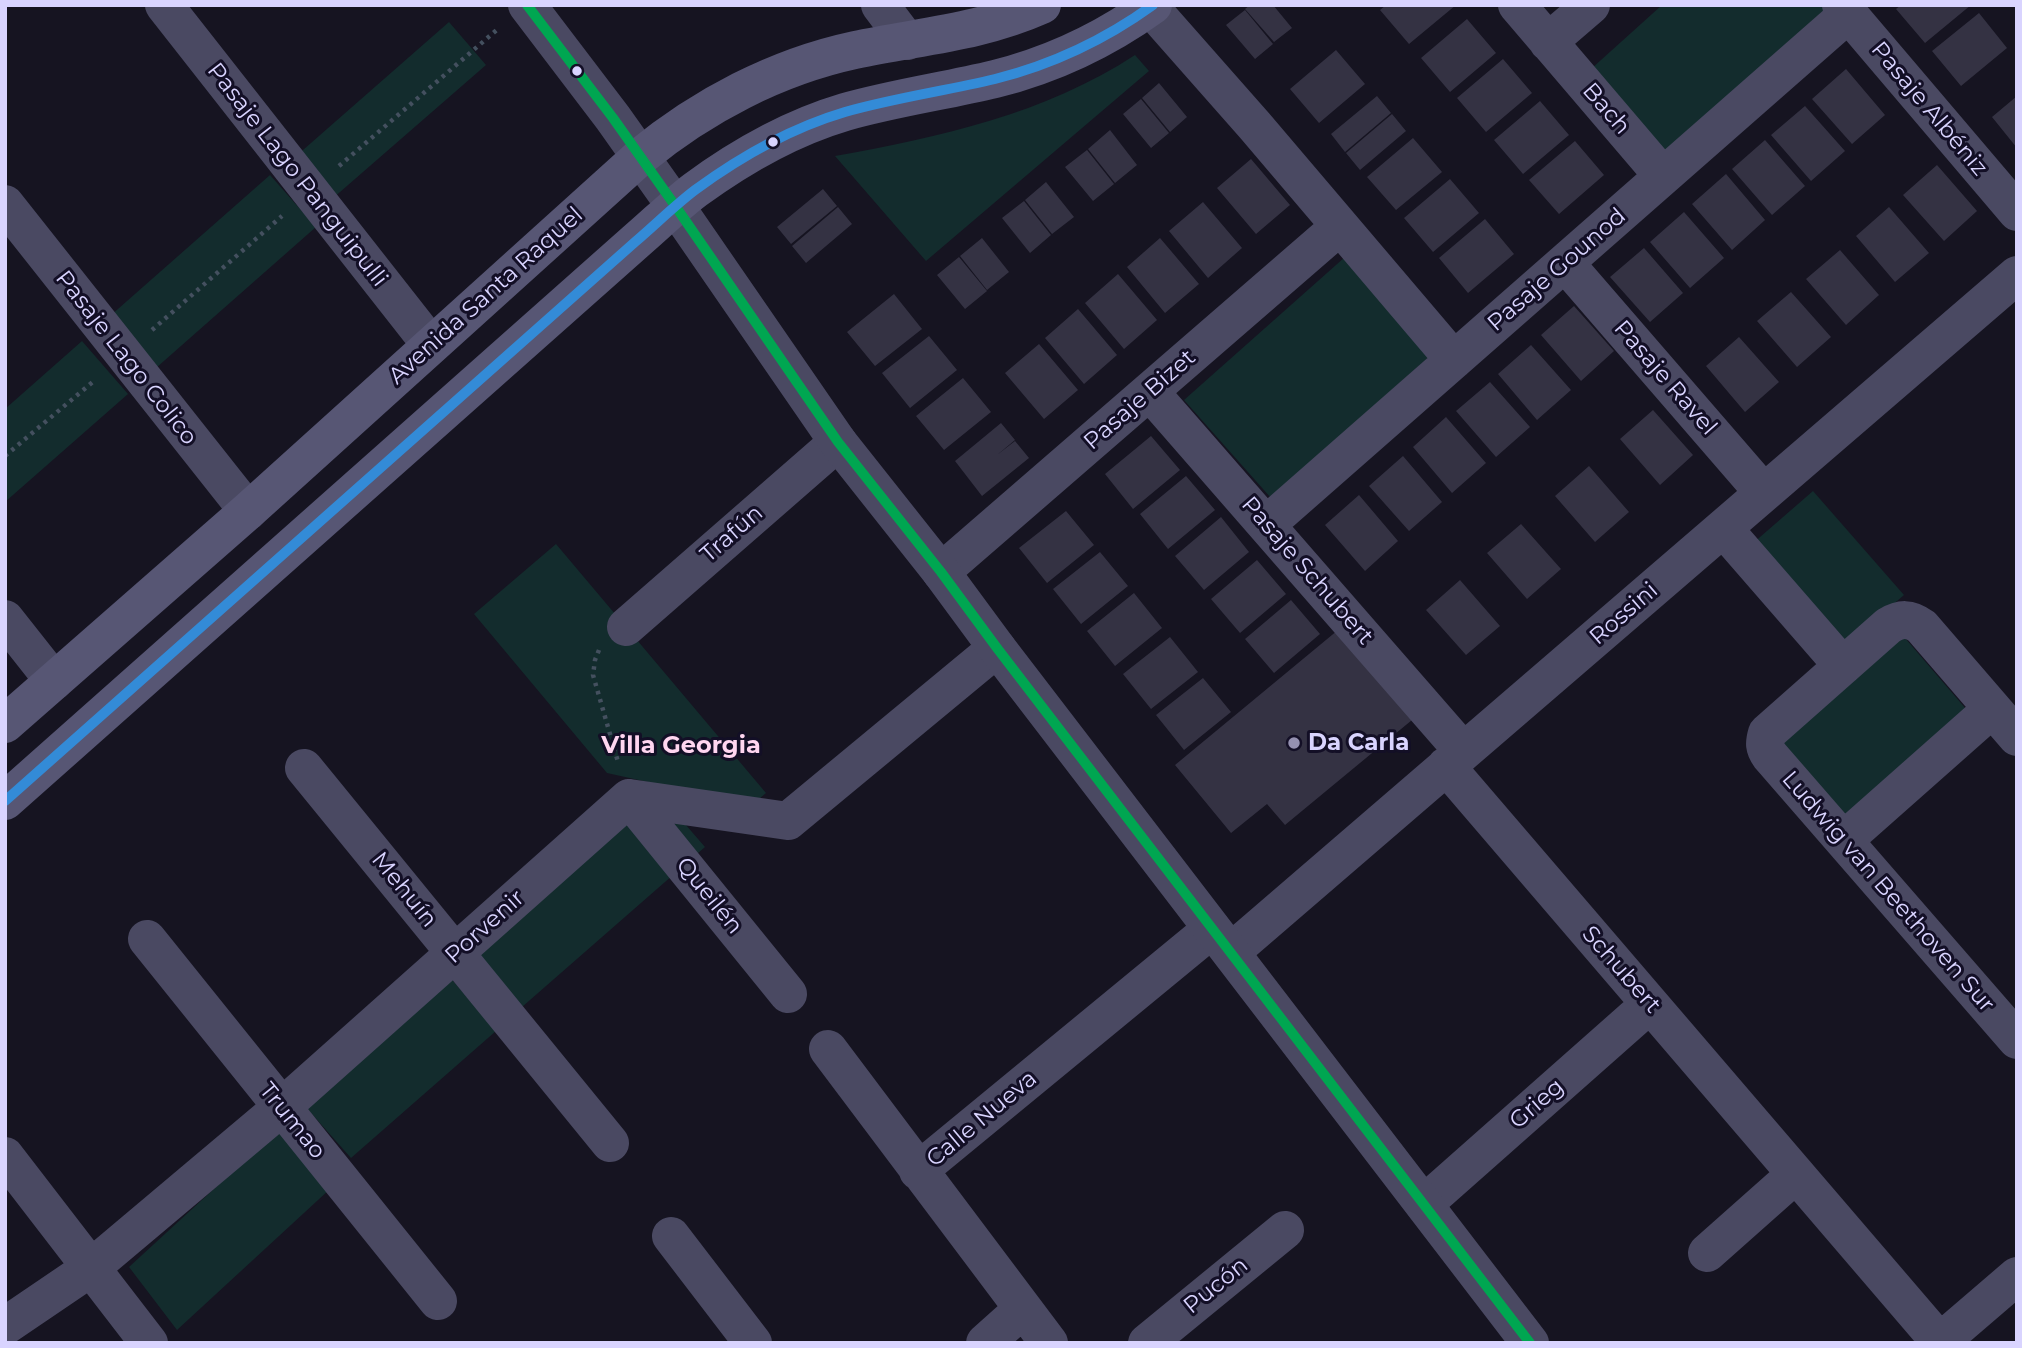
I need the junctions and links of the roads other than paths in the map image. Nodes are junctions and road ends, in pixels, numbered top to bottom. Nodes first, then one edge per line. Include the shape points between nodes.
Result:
1 (164, 5) edge
2 (880, 5) edge
3 (1042, 5) edge
4 (1517, 5) edge
5 (1591, 5) edge
6 (1151, 6) edge
7 (1844, 10) edge
8 (516, 14) edge
9 (907, 41) junction
10 (1548, 42) junction
11 (640, 157) junction
12 (1663, 177) junction
13 (5, 204) edge
14 (676, 208) junction
15 (2017, 212) edge
16 (1339, 227) junction
17 (1565, 263) junction
18 (2017, 275) edge
19 (431, 345) junction
20 (1454, 360) junction
21 (1150, 391) junction
22 (838, 442) junction
23 (1764, 493) junction
24 (248, 511) junction
25 (1266, 525) junction
26 (1723, 528) junction
27 (942, 572) junction
28 (5, 619) edge
29 (626, 627) road end
30 (997, 648) junction
31 (1843, 666) junction
32 (54, 681) junction
33 (2005, 723) edge
34 (5, 724) edge
35 (1455, 759) junction
36 (304, 768) dead end
37 (629, 798) junction
38 (5, 801) edge
39 (1844, 840) junction
40 (147, 939) dead end
41 (1221, 941) junction
42 (456, 954) junction
43 (788, 994) dead end
44 (1650, 1004) junction
45 (2017, 1040) edge
46 (828, 1049) dead end
47 (282, 1107) junction
48 (610, 1143) dead end
49 (5, 1156) edge
50 (918, 1171) junction
51 (1796, 1174) junction
52 (1424, 1204) junction
53 (1285, 1230) dead end
54 (671, 1236) dead end
55 (1707, 1253) dead end
56 (92, 1267) junction
57 (2017, 1276) edge
58 (438, 1301) dead end
59 (1023, 1309) junction
60 (5, 1326) edge
61 (1940, 1342) edge
62 (149, 1343) edge
63 (753, 1343) edge
64 (985, 1343) edge
65 (1049, 1343) edge
66 (1147, 1343) edge
67 (1530, 1343) edge

1 - 19 street, Pasaje Lago Panguipulli
2 - 9 street
3 - 9 main road, Avenida Santa Raquel via 973,29
4 - 10 street, Bach
5 - 10 street
6 - 14 main road via 1082,47 1040,65 804,127 724,170
6 - 16 street
7 - 12 street, Pasaje Gounod
7 - 15 street, Pasaje Albéniz
8 - 11 street
9 - 11 main road, Avenida Santa Raquel via 807,63 765,80 703,112
10 - 12 street, Bach
11 - 14 street
11 - 19 main road, Avenida Santa Raquel
12 - 17 street, Pasaje Gounod
13 - 24 street, Pasaje Lago Colico
14 - 22 street
14 - 38 main road
16 - 20 street
16 - 21 street, Pasaje Bizet
17 - 20 street, Pasaje Gounod
17 - 23 street, Pasaje Ravel
18 - 23 street, Rossini
19 - 24 main road, Avenida Santa Raquel
20 - 25 street, Pasaje Gounod
21 - 25 street, Pasaje Schubert
21 - 27 street, Pasaje Bizet
22 - 27 street
22 - 29 street, Trafún
23 - 26 street, Rossini
24 - 32 main road, Avenida Santa Raquel
25 - 35 street, Pasaje Schubert
26 - 31 street
26 - 35 street, Rossini
27 - 30 street
28 - 32 street
30 - 37 street via 788,821
30 - 41 street
31 - 33 street via 1888,626 1905,619 1915,621
31 - 39 street, Ludwig van Beethoven Sur via 1767,733 1764,741 1770,756
32 - 34 main road, Avenida Santa Raquel
33 - 39 street
35 - 41 street, Rossini
35 - 44 street, Schubert
36 - 42 street, Mehuín
37 - 42 street, Porvenir
37 - 43 street, Queilén
39 - 45 street, Ludwig van Beethoven Sur
40 - 47 street, Trumao
41 - 50 street, Calle Nueva
41 - 52 street
42 - 47 street, Porvenir
42 - 48 street, Mehuín
44 - 51 street, Schubert
44 - 52 street, Grieg
46 - 50 street
47 - 56 street, Porvenir
47 - 58 street, Trumao
49 - 56 street
50 - 59 street, Calle Nueva
51 - 55 street
51 - 61 street, Schubert
52 - 67 street
53 - 66 street, Pucón
54 - 63 street
56 - 60 street, Porvenir
56 - 62 street
57 - 61 street
59 - 64 street
59 - 65 street, Calle Nueva

